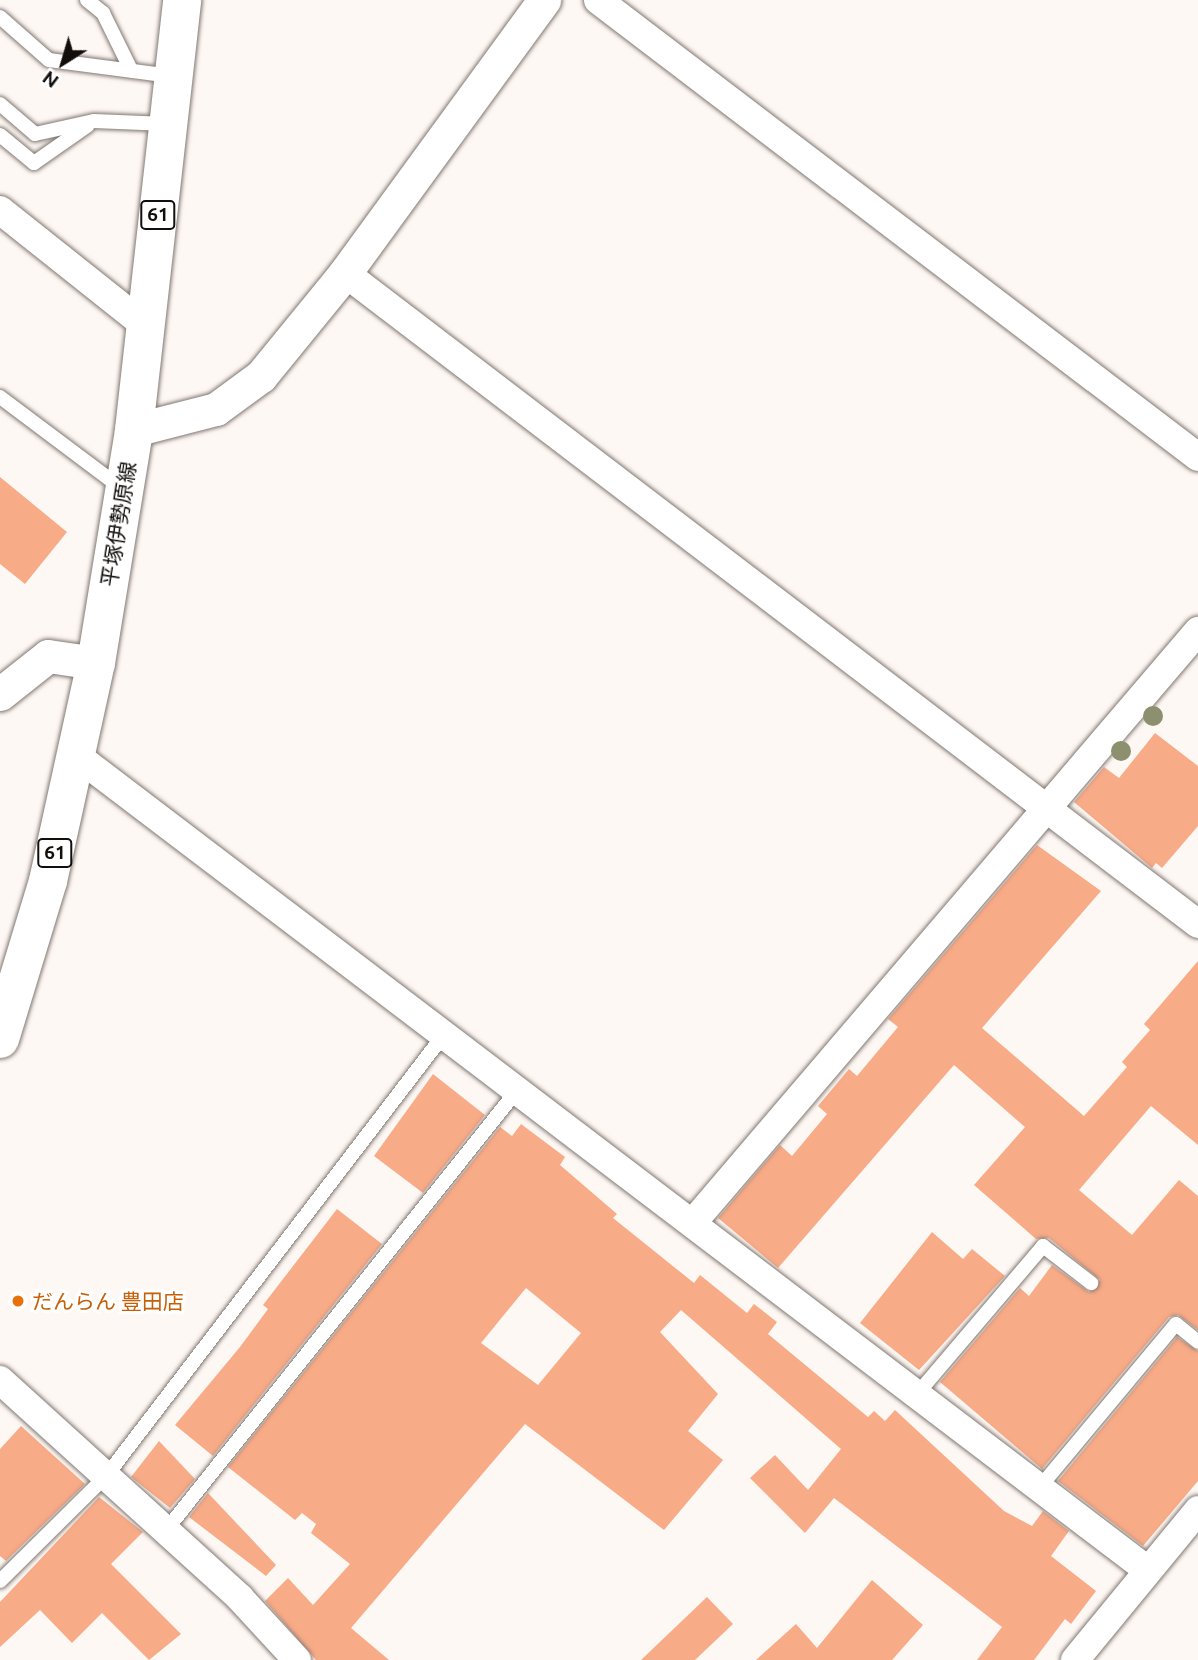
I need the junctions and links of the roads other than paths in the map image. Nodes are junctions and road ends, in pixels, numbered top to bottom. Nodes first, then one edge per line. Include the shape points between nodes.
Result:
1 (87, 0) edge
2 (182, 0) edge
3 (544, 0) edge
4 (598, 0) edge
5 (0, 17) edge
6 (131, 70) junction
7 (175, 77) junction
8 (0, 104) edge
9 (94, 121) junction
10 (168, 124) junction
11 (0, 135) edge
12 (0, 211) edge
13 (345, 273) junction
14 (147, 327) junction
15 (0, 397) edge
16 (134, 430) junction
17 (1198, 457) edge
18 (122, 489) junction
19 (1198, 631) edge
20 (96, 663) junction
21 (0, 694) edge
22 (77, 756) junction
23 (1047, 808) junction
24 (1198, 924) edge
25 (446, 1032) junction
26 (0, 1039) edge
27 (520, 1087) junction
28 (695, 1220) junction
29 (1091, 1283) dead end
30 (1198, 1342) edge
31 (0, 1380) edge
32 (918, 1393) junction
33 (107, 1475) junction
34 (1040, 1487) junction
35 (1198, 1510) edge
36 (167, 1530) junction
37 (1146, 1569) junction
38 (0, 1581) edge
39 (297, 1660) edge
40 (1075, 1660) edge

1 - 6 lane via 103,13
2 - 7 main road, 平塚伊勢原線 / 61
3 - 13 street
4 - 17 street
5 - 6 lane via 49,60
6 - 7 lane
7 - 10 main road, 平塚伊勢原線 / 61
8 - 9 lane via 35,134
9 - 10 lane
9 - 11 lane via 34,163
10 - 14 main road, 平塚伊勢原線 / 61
12 - 14 street
13 - 16 street via 261,376 216,409
13 - 23 street
14 - 16 main road, 平塚伊勢原線 / 61
15 - 18 lane
16 - 18 main road, 平塚伊勢原線 / 61
18 - 20 main road, 平塚伊勢原線 / 61
19 - 23 street
20 - 21 street via 48,656
20 - 22 main road, 平塚伊勢原線 / 61
22 - 25 street
22 - 26 main road, 平塚伊勢原線 / 61 via 48,881
23 - 24 street
23 - 28 street
25 - 27 street
25 - 33 lane
27 - 28 street
27 - 36 lane
28 - 32 street
29 - 32 lane via 1043,1247
30 - 34 lane via 1176,1324
31 - 33 street
32 - 34 street
33 - 36 street
33 - 38 lane
34 - 37 street
35 - 37 street
36 - 39 street
37 - 40 street

